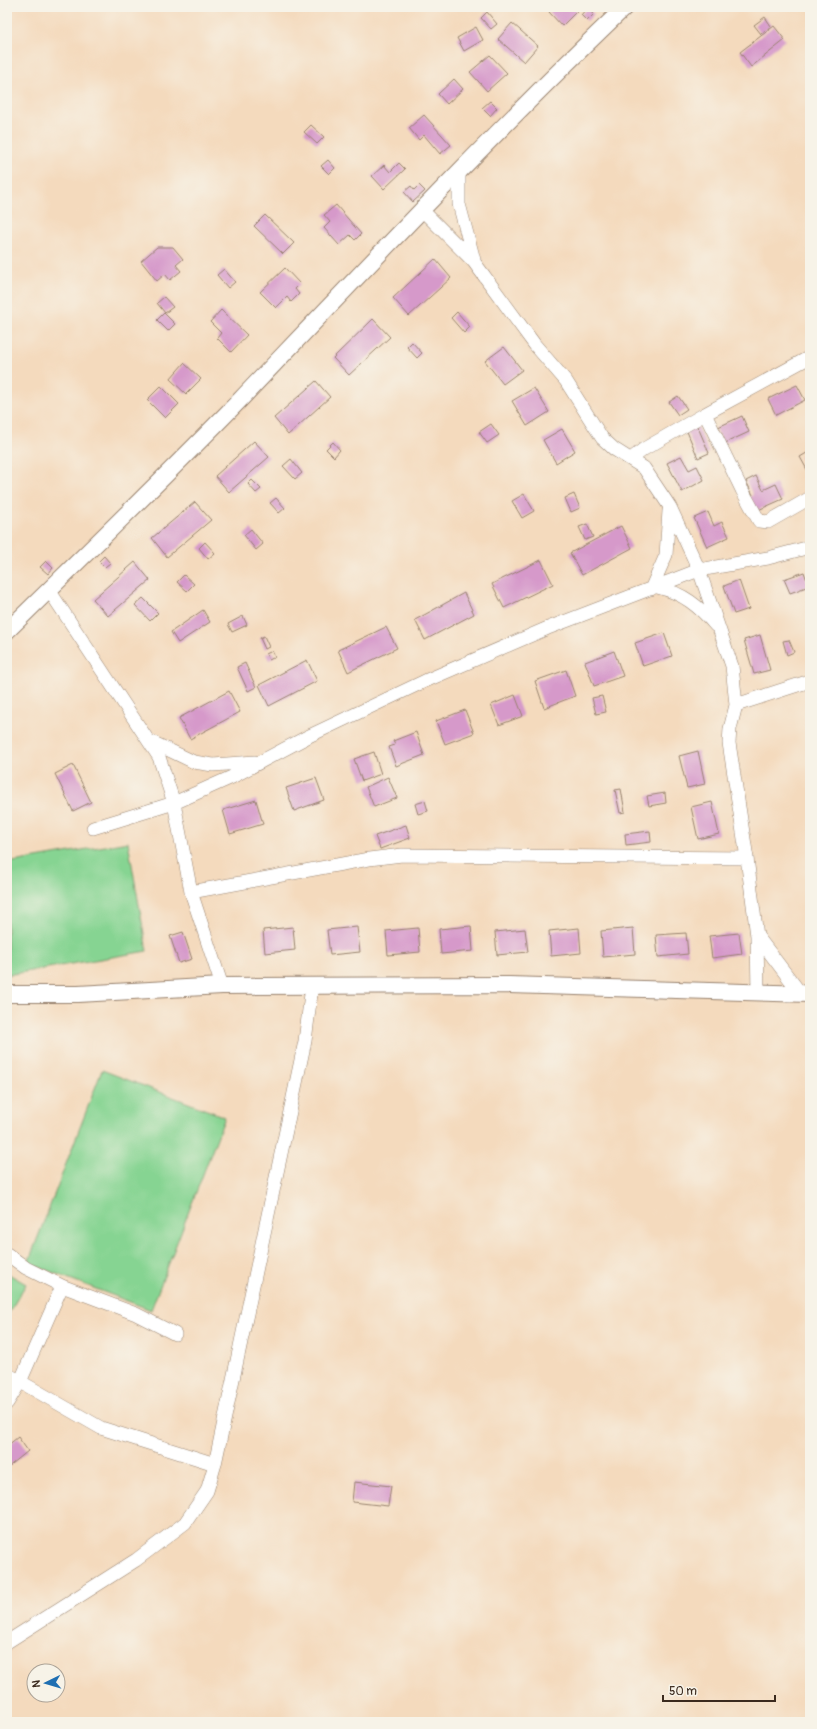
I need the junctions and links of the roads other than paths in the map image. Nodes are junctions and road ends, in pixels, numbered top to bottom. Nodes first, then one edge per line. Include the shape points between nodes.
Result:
1 (625, 7) edge
2 (459, 172) junction
3 (421, 209) junction
4 (474, 262) junction
5 (810, 356) edge
6 (705, 414) junction
7 (631, 459) junction
8 (810, 498) edge
9 (670, 507) junction
10 (810, 548) edge
11 (699, 570) junction
12 (654, 588) junction
13 (49, 590) junction
14 (7, 631) edge
15 (722, 632) junction
16 (810, 681) edge
17 (736, 705) junction
18 (148, 741) junction
19 (260, 762) junction
20 (174, 803) junction
21 (93, 828) dead end
22 (747, 858) junction
23 (191, 892) junction
24 (757, 936) junction
25 (222, 986) junction
26 (312, 986) junction
27 (758, 993) junction
28 (7, 994) edge
29 (806, 994) edge
30 (7, 1254) edge
31 (62, 1286) junction
32 (175, 1334) dead end
33 (7, 1374) edge
34 (20, 1382) junction
35 (7, 1403) edge
36 (215, 1464) junction
37 (7, 1642) edge

1 - 2 street via 550,78
2 - 3 street
2 - 4 street via 460,204
3 - 4 street
3 - 13 street via 237,403
4 - 7 street via 534,344 566,381 602,438
5 - 6 street
6 - 7 street
6 - 8 street via 759,521 768,522
7 - 9 street via 644,468
9 - 11 street
9 - 12 street via 666,554
10 - 11 street
11 - 12 street
11 - 15 street
12 - 15 street via 685,597 700,608
12 - 19 street via 548,628 425,681 308,736
13 - 14 street
13 - 18 street
15 - 17 street via 732,666
16 - 17 street
17 - 22 street via 729,743
18 - 19 street via 194,762 213,765
18 - 20 street via 159,757
19 - 20 street
20 - 21 street
20 - 23 street
22 - 23 street via 391,856
22 - 24 street
23 - 25 street
24 - 27 street
24 - 29 street
25 - 26 street
25 - 28 street via 78,994
26 - 27 street via 509,985
26 - 36 street via 305,1041
27 - 29 street
30 - 31 street via 26,1268
31 - 32 street via 136,1314
31 - 34 street
33 - 34 street
34 - 35 street
34 - 36 street via 101,1428
36 - 37 street via 207,1490 185,1523 136,1560

